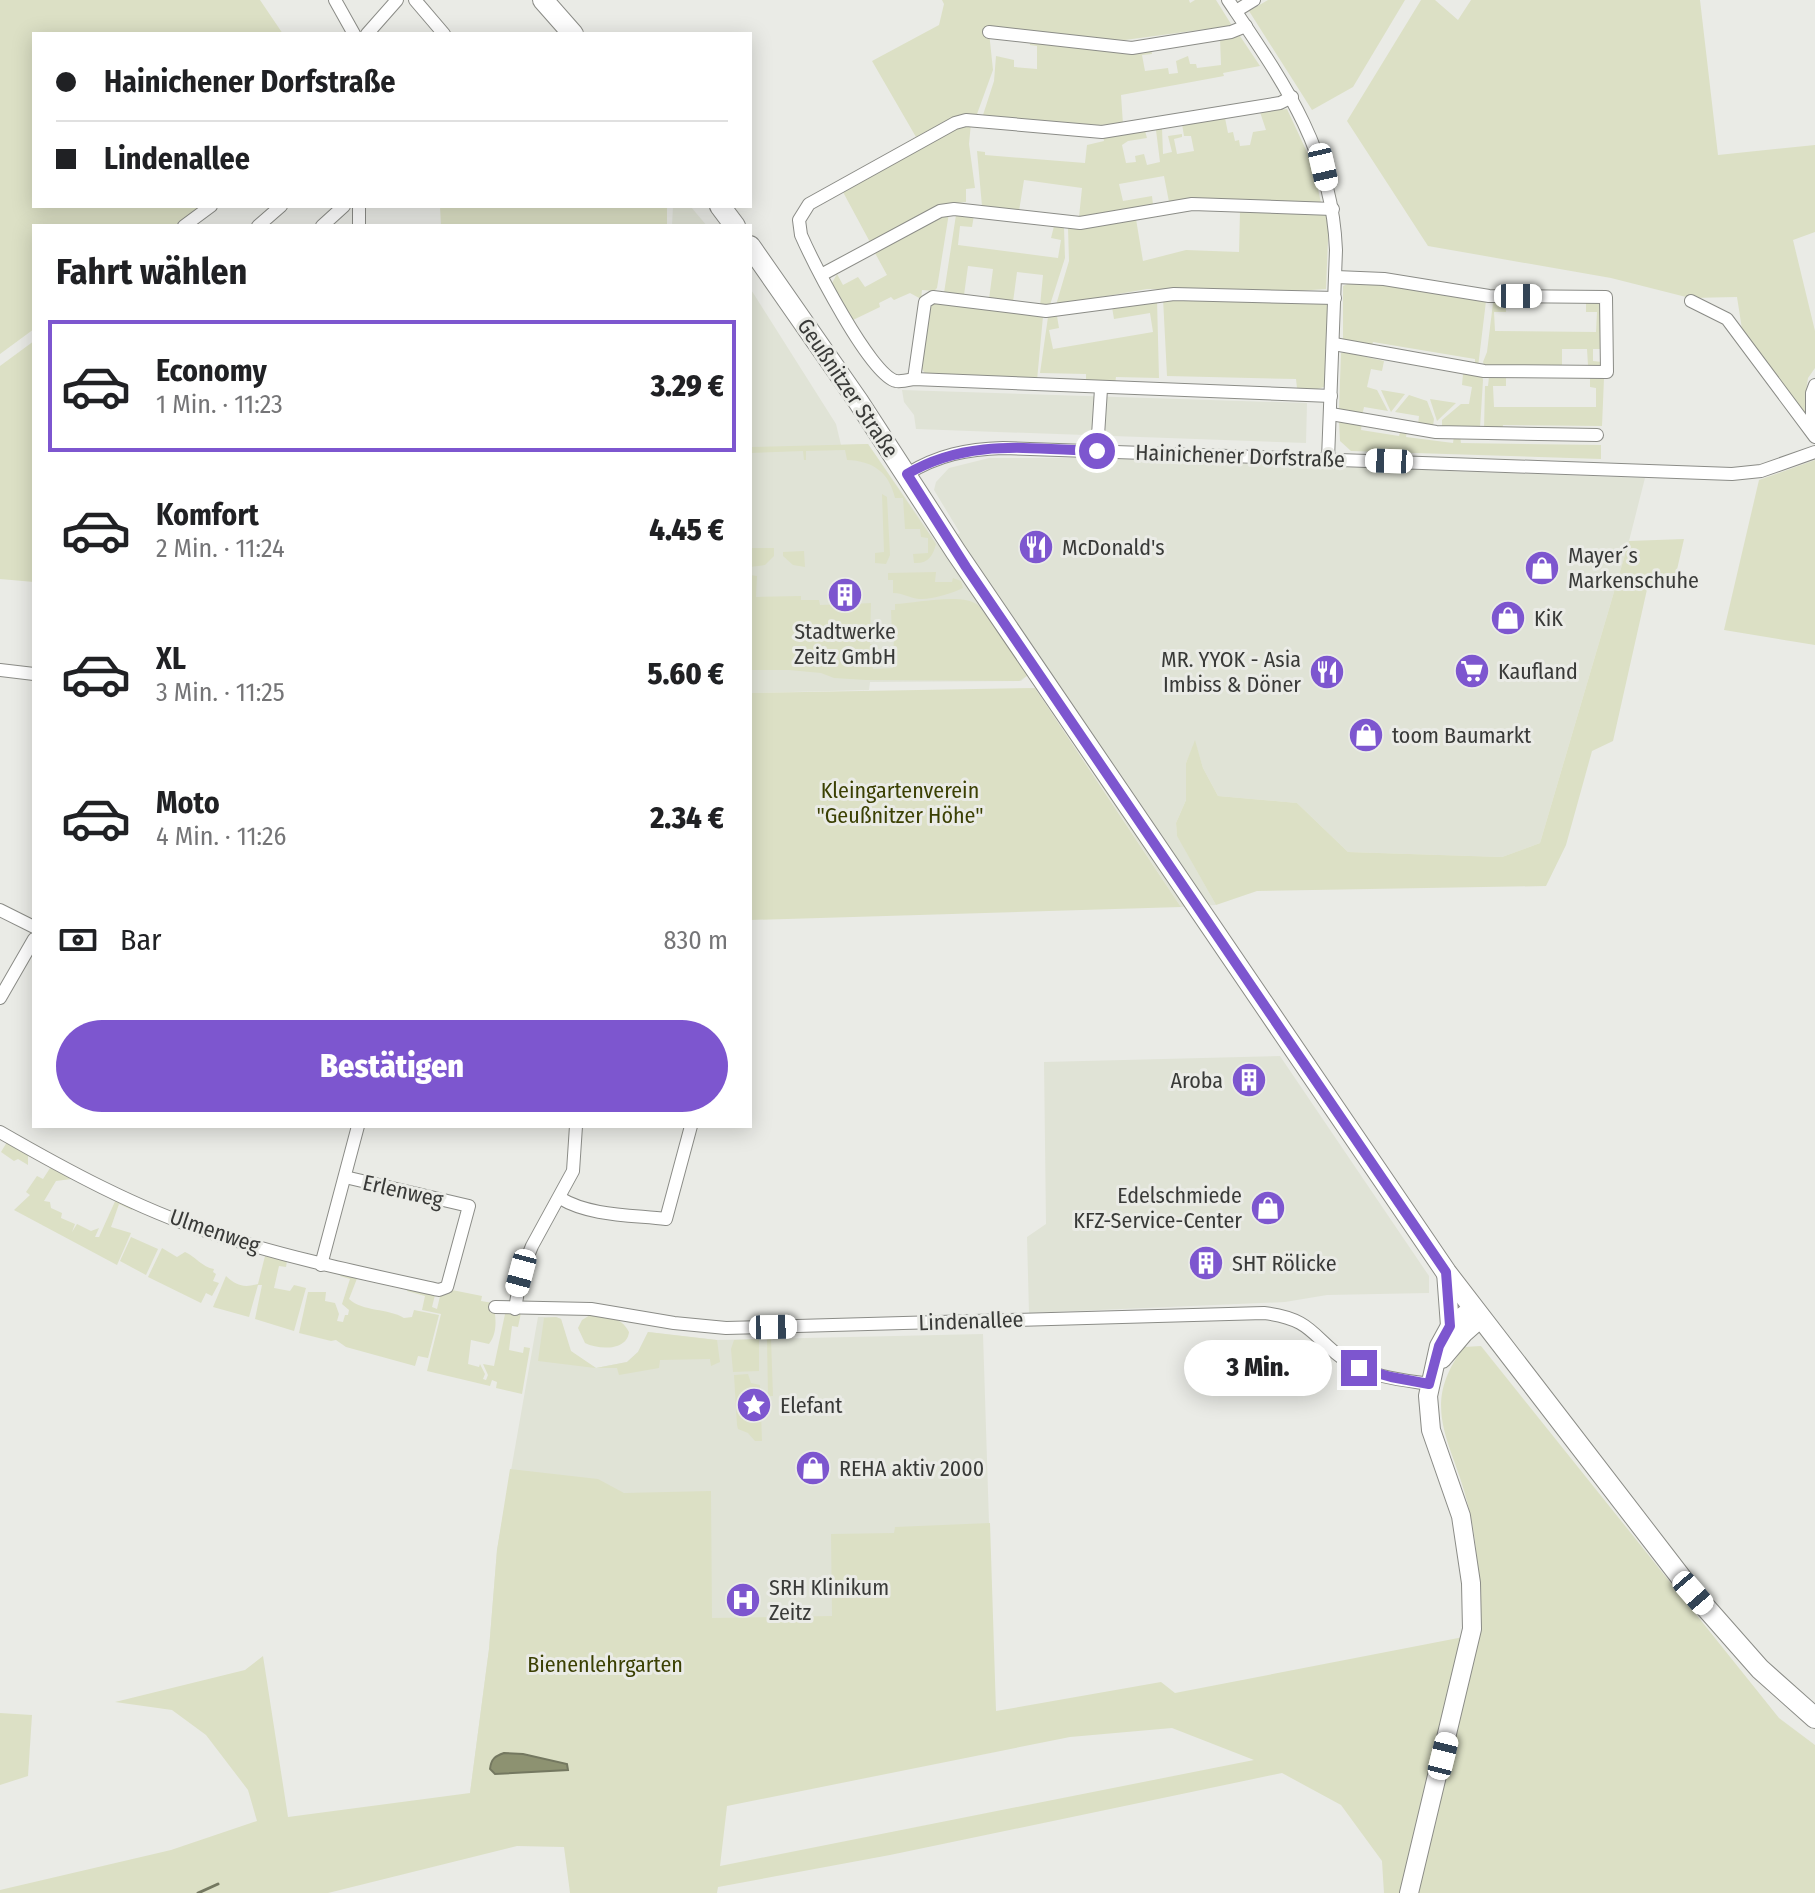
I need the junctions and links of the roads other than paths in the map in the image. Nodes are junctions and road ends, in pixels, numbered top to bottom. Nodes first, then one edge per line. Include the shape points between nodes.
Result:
1 (335, 0) edge
2 (397, 0) edge
3 (415, 0) edge
4 (543, 0) edge
5 (1254, 0) edge
6 (1232, 6) edge
7 (1246, 26) junction
8 (353, 32) edge
9 (369, 32) edge
10 (442, 32) edge
11 (571, 32) edge
12 (989, 32) dead end
13 (1292, 97) junction
14 (208, 208) edge
15 (279, 208) edge
16 (342, 208) edge
17 (1333, 209) junction
18 (187, 224) edge
19 (260, 224) edge
20 (324, 224) edge
21 (752, 249) edge
22 (821, 275) junction
23 (1336, 277) junction
24 (1335, 298) junction
25 (1691, 301) dead end
26 (1334, 344) junction
27 (914, 379) junction
28 (1815, 385) edge
29 (1101, 389) junction
30 (1331, 396) junction
31 (1331, 414) junction
32 (1813, 434) edge
33 (1597, 435) dead end
34 (1097, 451) junction
35 (1815, 452) edge
36 (1328, 459) junction
37 (907, 474) junction
38 (0, 670) edge
39 (32, 674) edge
40 (0, 910) edge
41 (32, 926) edge
42 (32, 942) edge
43 (0, 998) edge
44 (357, 1128) edge
45 (576, 1128) edge
46 (690, 1128) edge
47 (0, 1132) edge
48 (345, 1177) junction
49 (560, 1198) junction
50 (321, 1265) junction
51 (1446, 1272) junction
52 (444, 1289) joint
53 (495, 1307) dead end
54 (515, 1309) junction
55 (1477, 1313) junction
56 (1450, 1326) junction
57 (1431, 1375) junction
58 (1815, 1718) edge
59 (1409, 1893) edge

1 - 8 street
2 - 9 street
3 - 10 street
4 - 11 main road
5 - 6 street
6 - 7 street
7 - 12 street via 1132,48
7 - 13 street
13 - 17 street via 1323,167
13 - 22 street via 1102,132 978,120 955,123 809,204 799,220 801,235
14 - 18 street
15 - 19 street
16 - 20 street
17 - 22 street via 1192,204 1080,223 954,209 940,211
17 - 23 street
21 - 37 main road, Geußnitzer Straße
22 - 27 street via 876,365 896,381
23 - 24 street
23 - 26 street via 1489,296 1606,297 1607,372 1484,371
24 - 26 street
24 - 27 street via 1174,294 1046,311 933,297 925,302
25 - 32 street via 1727,319
26 - 30 street
27 - 29 street
28 - 32 street
29 - 30 street
29 - 34 street
30 - 31 street
31 - 33 street via 1436,432
31 - 36 street
34 - 36 street, Hainichener Dorfstraße
34 - 37 street, Hainichener Dorfstraße via 972,449
35 - 36 street, Hainichener Dorfstraße via 1761,471 1732,474
37 - 51 main road, Geußnitzer Straße
38 - 39 street
40 - 41 street
42 - 43 street
44 - 48 street
45 - 49 street via 573,1171
46 - 49 street via 666,1219 586,1209
47 - 50 street, Ulmenweg via 90,1181 198,1228
48 - 50 street
48 - 52 street, Erlenweg via 469,1206
49 - 54 street via 532,1246
50 - 52 street, Ulmenweg
51 - 55 main road, Geußnitzer Straße
51 - 56 main road
53 - 54 street, Lindenallee
54 - 57 street, Lindenallee via 591,1309 726,1328 1264,1313 1298,1321 1359,1368 1391,1377
55 - 56 main road
55 - 57 main road
55 - 58 main road, Geußnitzer Straße via 1693,1593 1751,1660
56 - 57 main road
57 - 59 main road via 1431,1430 1457,1502 1467,1549 1472,1629

